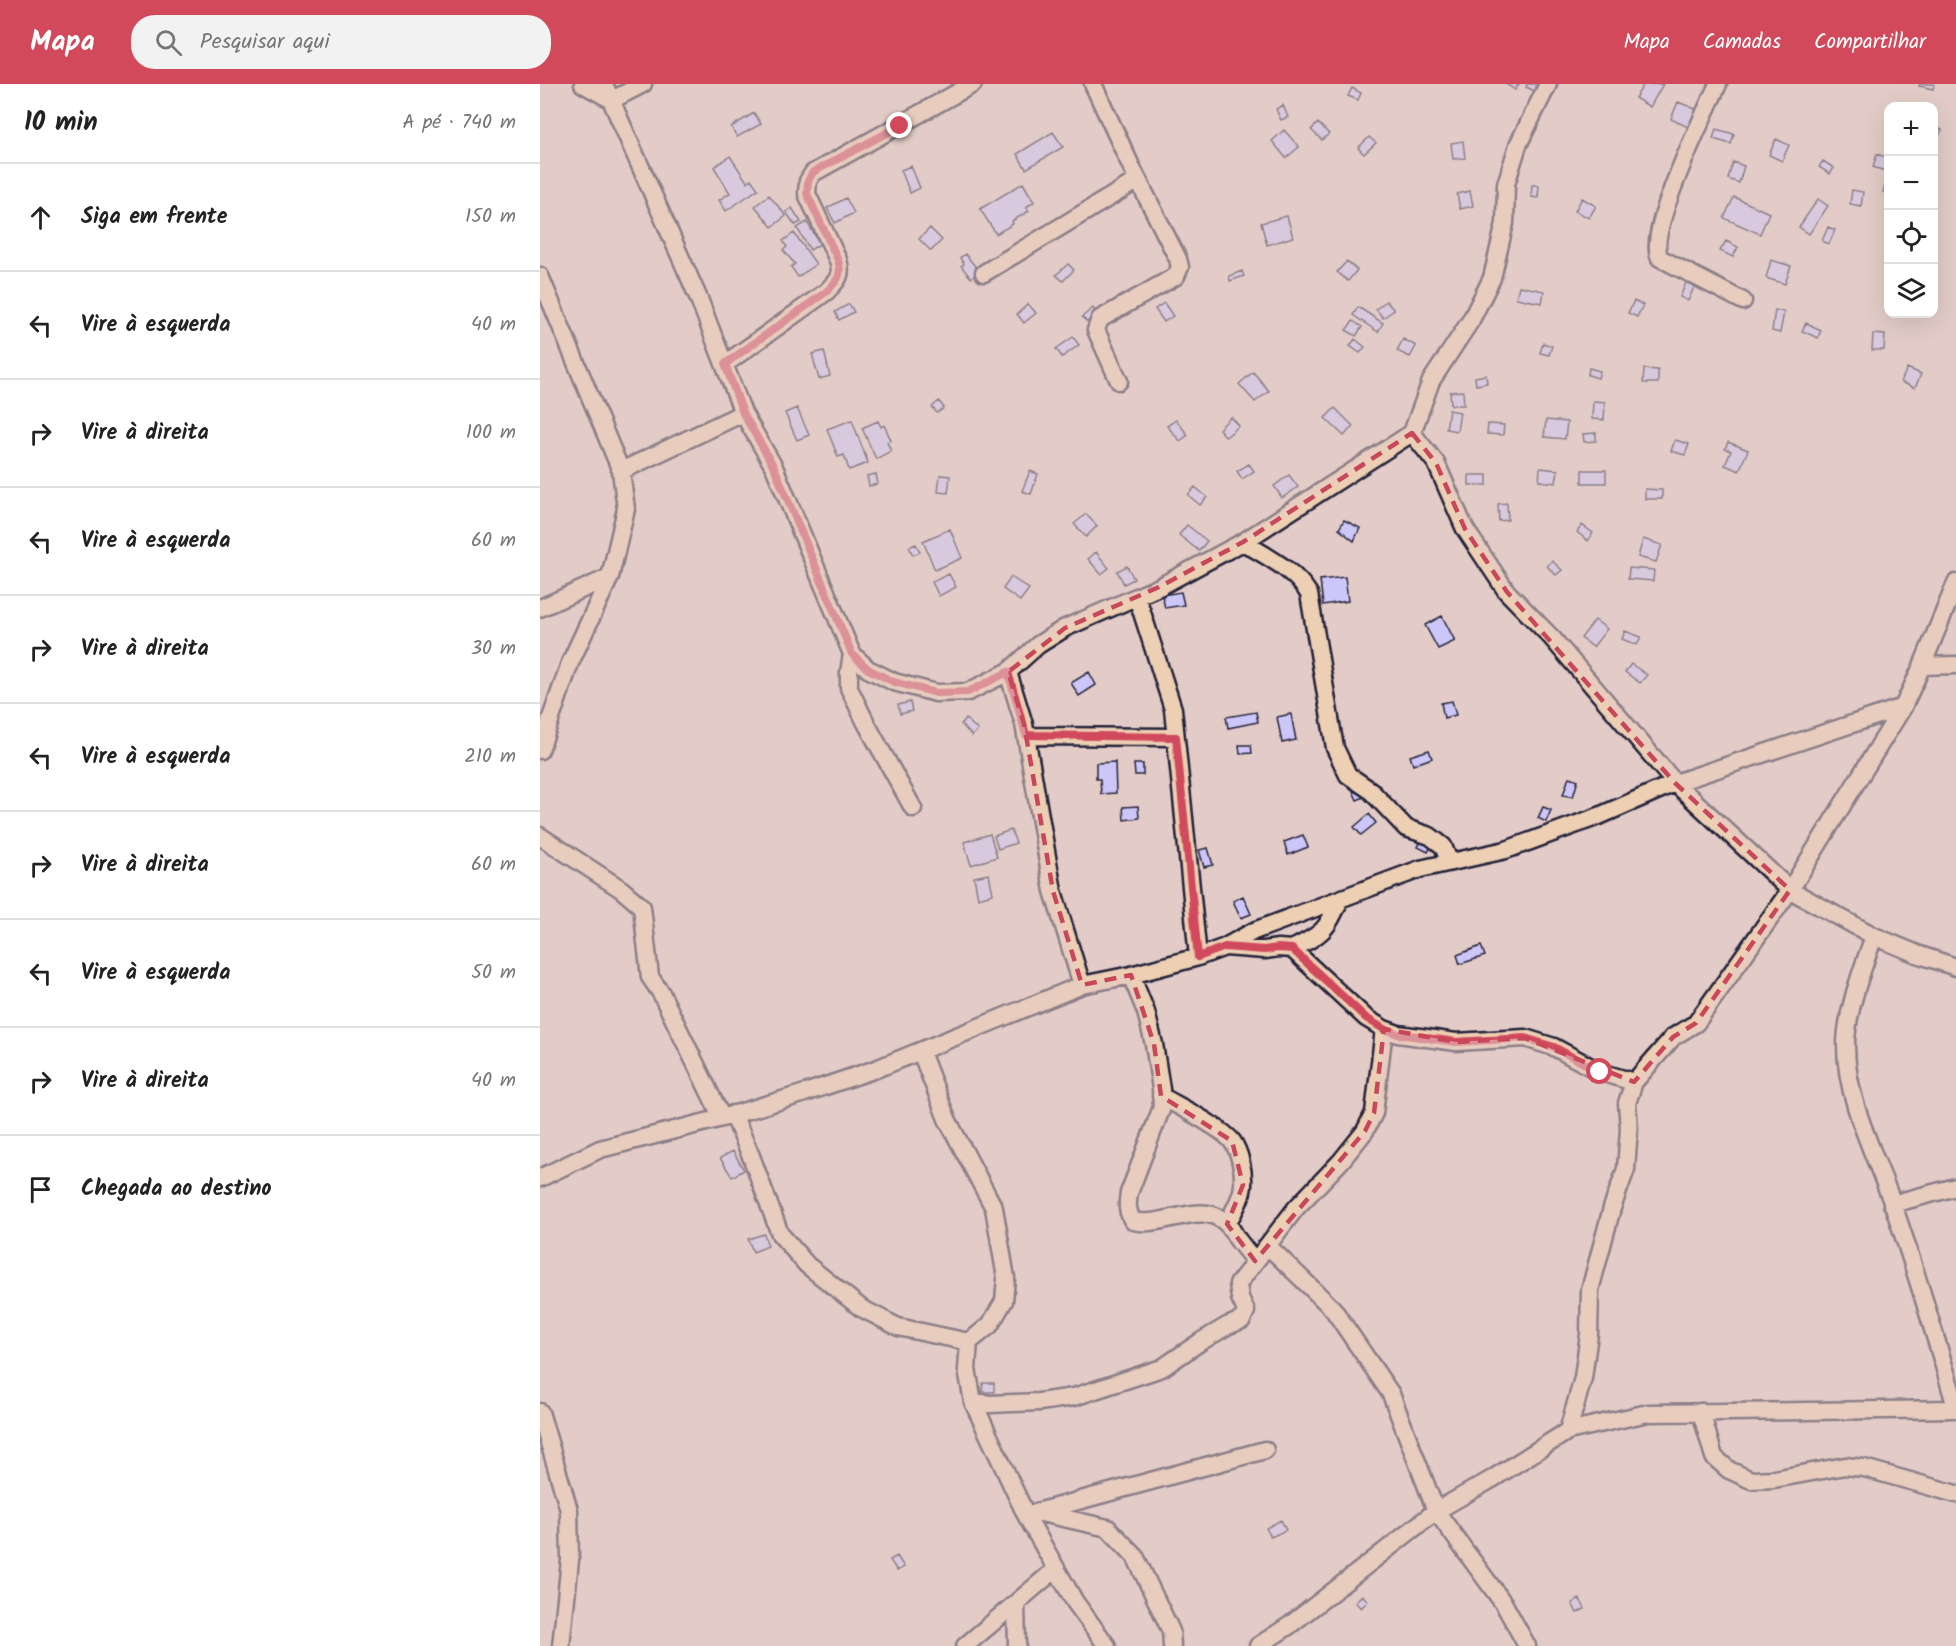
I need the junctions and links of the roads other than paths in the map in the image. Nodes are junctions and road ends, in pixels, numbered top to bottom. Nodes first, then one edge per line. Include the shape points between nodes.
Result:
1 (582, 84) edge
2 (604, 84) edge
3 (643, 84) edge
4 (972, 84) edge
5 (1093, 84) edge
6 (1548, 84) edge
7 (1718, 84) edge
8 (612, 100) junction
9 (1138, 180) junction
10 (984, 273) dead end
11 (540, 276) edge
12 (1743, 301) dead end
13 (725, 364) junction
14 (1119, 381) dead end
15 (743, 413) junction
16 (1412, 433) junction
17 (621, 471) junction
18 (1244, 542) junction
19 (610, 577) junction
20 (1956, 583) edge
21 (1137, 597) junction
22 (540, 608) edge
23 (852, 654) junction
24 (1956, 665) edge
25 (1922, 666) junction
26 (1008, 672) junction
27 (1903, 707) junction
28 (1026, 735) junction
29 (1176, 737) junction
30 (540, 750) edge
31 (1675, 783) junction
32 (913, 808) dead end
33 (540, 836) edge
34 (1449, 861) junction
35 (1790, 890) junction
36 (1340, 899) junction
37 (1874, 936) junction
38 (1225, 947) junction
39 (1292, 949) junction
40 (1198, 957) junction
41 (1956, 967) edge
42 (1131, 975) junction
43 (1082, 985) junction
44 (1384, 1029) junction
45 (921, 1052) junction
46 (1634, 1082) junction
47 (1161, 1096) junction
48 (727, 1116) junction
49 (540, 1178) edge
50 (1956, 1188) edge
51 (1892, 1204) junction
52 (1227, 1224) junction
53 (1268, 1246) junction
54 (1255, 1261) junction
55 (969, 1342) junction
56 (973, 1402) junction
57 (1956, 1408) edge
58 (540, 1412) edge
59 (1701, 1412) junction
60 (1568, 1431) junction
61 (1265, 1450) dead end
62 (1956, 1494) edge
63 (1436, 1511) junction
64 (1032, 1514) junction
65 (1056, 1569) junction
66 (1016, 1603) junction
67 (561, 1646) edge
68 (965, 1646) edge
69 (1017, 1646) edge
70 (1107, 1646) edge
71 (1172, 1646) edge
72 (1258, 1646) edge
73 (1527, 1646) edge

1 - 8 street
2 - 8 street
3 - 8 street
4 - 13 street via 813,172 807,194 838,260 841,270 837,281
5 - 9 street
6 - 16 street via 1518,145 1506,184 1504,223 1492,279 1471,320 1431,381
7 - 12 street via 1667,201 1656,248 1660,258
8 - 13 street
9 - 10 street
9 - 14 street via 1180,267 1176,276 1097,324 1096,330
11 - 17 street
13 - 15 street
15 - 17 street
15 - 23 street via 774,467
16 - 18 street
16 - 31 street via 1436,463 1465,529 1508,592
17 - 19 street via 626,509
18 - 21 street
18 - 34 street via 1290,571 1309,594 1335,748 1348,775 1370,790 1406,828 1430,836 1443,846
19 - 22 street
19 - 30 street via 570,663
20 - 25 street
21 - 26 street via 1065,628 1038,645
21 - 29 street via 1173,709
23 - 26 street via 868,669 894,682 936,693 968,692
23 - 32 street via 849,688
24 - 25 street
25 - 27 street
26 - 28 street
27 - 31 street
27 - 35 street
28 - 29 street
28 - 43 street via 1053,891
29 - 40 street
31 - 34 street via 1506,850
31 - 35 street
33 - 48 street via 642,907 650,977
34 - 36 street
35 - 37 street
35 - 46 street via 1696,1023 1672,1037
36 - 38 street via 1254,931
36 - 39 street via 1332,921 1319,936
37 - 41 street
37 - 51 street via 1852,1007 1846,1045 1856,1105
38 - 39 street
38 - 40 street
39 - 44 street via 1366,1018
40 - 42 street
42 - 43 street
42 - 47 street via 1154,1044
43 - 45 street
44 - 46 street via 1456,1042 1525,1038 1554,1047 1600,1072
44 - 53 street via 1374,1113 1365,1131 1296,1208
45 - 48 street
45 - 55 street via 946,1119 994,1208 1006,1278 1004,1301 990,1325
46 - 60 street via 1627,1103 1626,1169 1590,1290 1583,1378
47 - 52 street via 1232,1141 1241,1162 1243,1185
47 - 52 street via 1162,1107 1129,1193 1129,1215 1141,1224 1206,1214
48 - 49 street via 600,1149
48 - 55 street via 751,1156 780,1234 807,1265 861,1308 898,1327
50 - 51 street
51 - 57 street
52 - 54 street
53 - 54 street
53 - 63 street via 1334,1309 1391,1394
54 - 56 street via 1238,1284 1246,1311 1242,1320 1162,1368 1074,1397 1039,1402
55 - 56 street via 967,1369
56 - 64 street
57 - 59 street
58 - 67 street via 569,1510 570,1560
59 - 60 street via 1648,1413
59 - 62 street via 1714,1457 1729,1470 1751,1480 1845,1466
60 - 63 street
61 - 64 street
63 - 72 street
63 - 73 street via 1503,1604
64 - 65 street
64 - 71 street via 1108,1528 1135,1556 1171,1631
65 - 66 street
65 - 70 street
66 - 68 street
66 - 69 street

